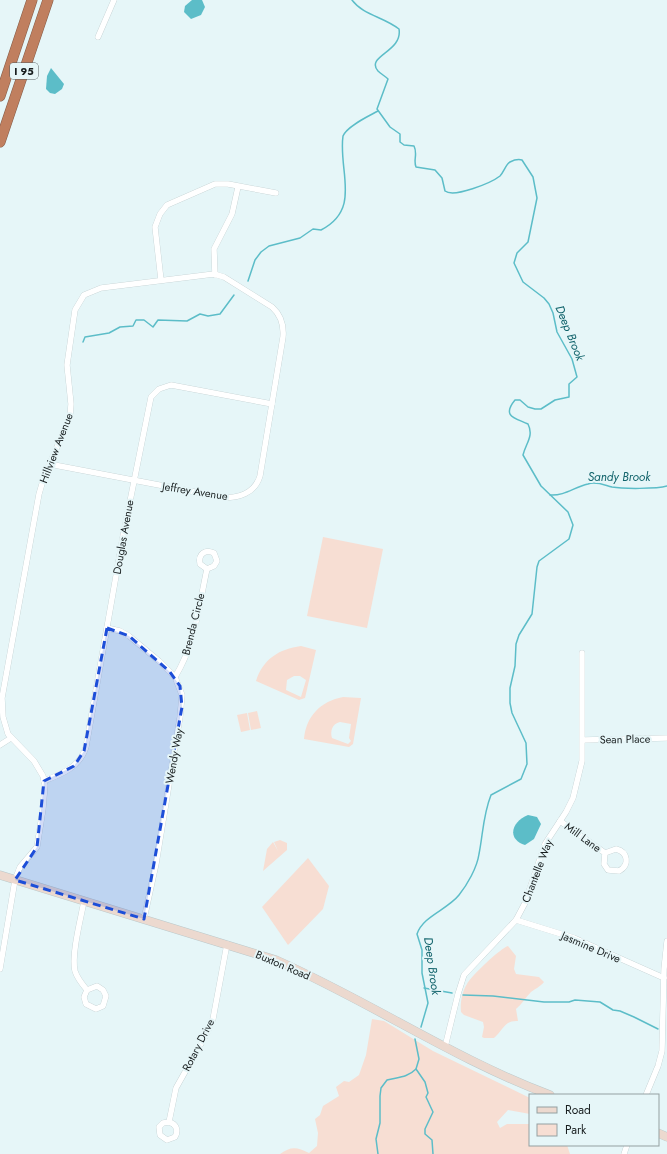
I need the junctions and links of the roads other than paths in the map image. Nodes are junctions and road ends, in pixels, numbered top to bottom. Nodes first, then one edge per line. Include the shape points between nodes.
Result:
1 (32, 0) edge
2 (48, 0) edge
3 (114, 0) edge
4 (98, 37) dead end
5 (0, 96) edge
6 (0, 142) edge
7 (238, 187) junction
8 (276, 193) dead end
9 (215, 274) junction
10 (161, 280) junction
11 (272, 404) junction
12 (49, 464) junction
13 (134, 481) junction
14 (207, 569) dead end
15 (108, 628) junction
16 (582, 653) dead end
17 (175, 677) junction
18 (11, 738) junction
19 (667, 738) edge
20 (583, 740) junction
21 (0, 745) edge
22 (44, 781) junction
23 (560, 821) junction
24 (605, 853) junction
25 (0, 875) edge
26 (15, 880) junction
27 (84, 901) junction
28 (144, 919) junction
29 (516, 920) junction
30 (667, 941) edge
31 (228, 944) junction
32 (0, 969) edge
33 (664, 978) junction
34 (87, 990) junction
35 (445, 1047) junction
36 (548, 1094) edge
37 (646, 1094) edge
38 (169, 1122) dead end

1 - 5 highway, I 95
2 - 6 highway, I 95
3 - 4 street
7 - 8 street
7 - 9 street via 229,221 214,249
7 - 10 street via 215,184 175,200 164,209 155,227
9 - 10 street, Hillview Avenue
9 - 11 street via 272,307 281,320 283,337
10 - 12 street, Hillview Avenue via 96,289 84,295 79,302 73,319 67,365 70,417
11 - 13 street, Jeffrey Avenue via 260,476 255,486 246,493 236,497 222,497
11 - 13 street, Douglas Avenue via 174,386 159,389 152,395 148,405
12 - 13 street, Jeffrey Avenue
12 - 18 street, Hillview Avenue via 39,494 3,692 3,717
13 - 15 street, Douglas Avenue
14 - 17 street, Brenda Circle via 191,639
15 - 17 street, Wendy Way via 129,636 159,660
15 - 22 street, Douglas Avenue via 83,755 71,769
16 - 20 street, Chantelle Way
17 - 28 street, Wendy Way via 182,695 180,717 156,864
18 - 21 street
18 - 22 street, Hillview Avenue via 32,758
19 - 20 street, Sean Place
20 - 23 street, Chantelle Way via 578,782 570,805
22 - 26 street, Hillview Avenue via 44,800 37,847 20,867
23 - 24 street, Mill Lane
23 - 29 street, Chantelle Way via 545,844 525,903
24 - 24 street, Mill Lane via 603,860 608,870 619,871 625,866 627,859 620,850 612,849
25 - 26 main road, Buxton Road
26 - 27 main road, Buxton Road
26 - 32 street, Hillview Avenue
27 - 28 main road, Buxton Road
27 - 34 street via 74,962 78,978
28 - 31 main road, Buxton Road
29 - 33 street, Jasmine Drive via 574,938
29 - 35 street, Chantelle Way via 464,975
30 - 33 street
31 - 35 main road, Buxton Road via 276,960 302,972
31 - 38 street, Rotary Drive via 213,1019 176,1088
33 - 37 street via 662,1051
34 - 34 street via 84,997 88,1007 96,1009 103,1006 106,996 103,990 93,986
35 - 36 main road, Buxton Road via 494,1072

